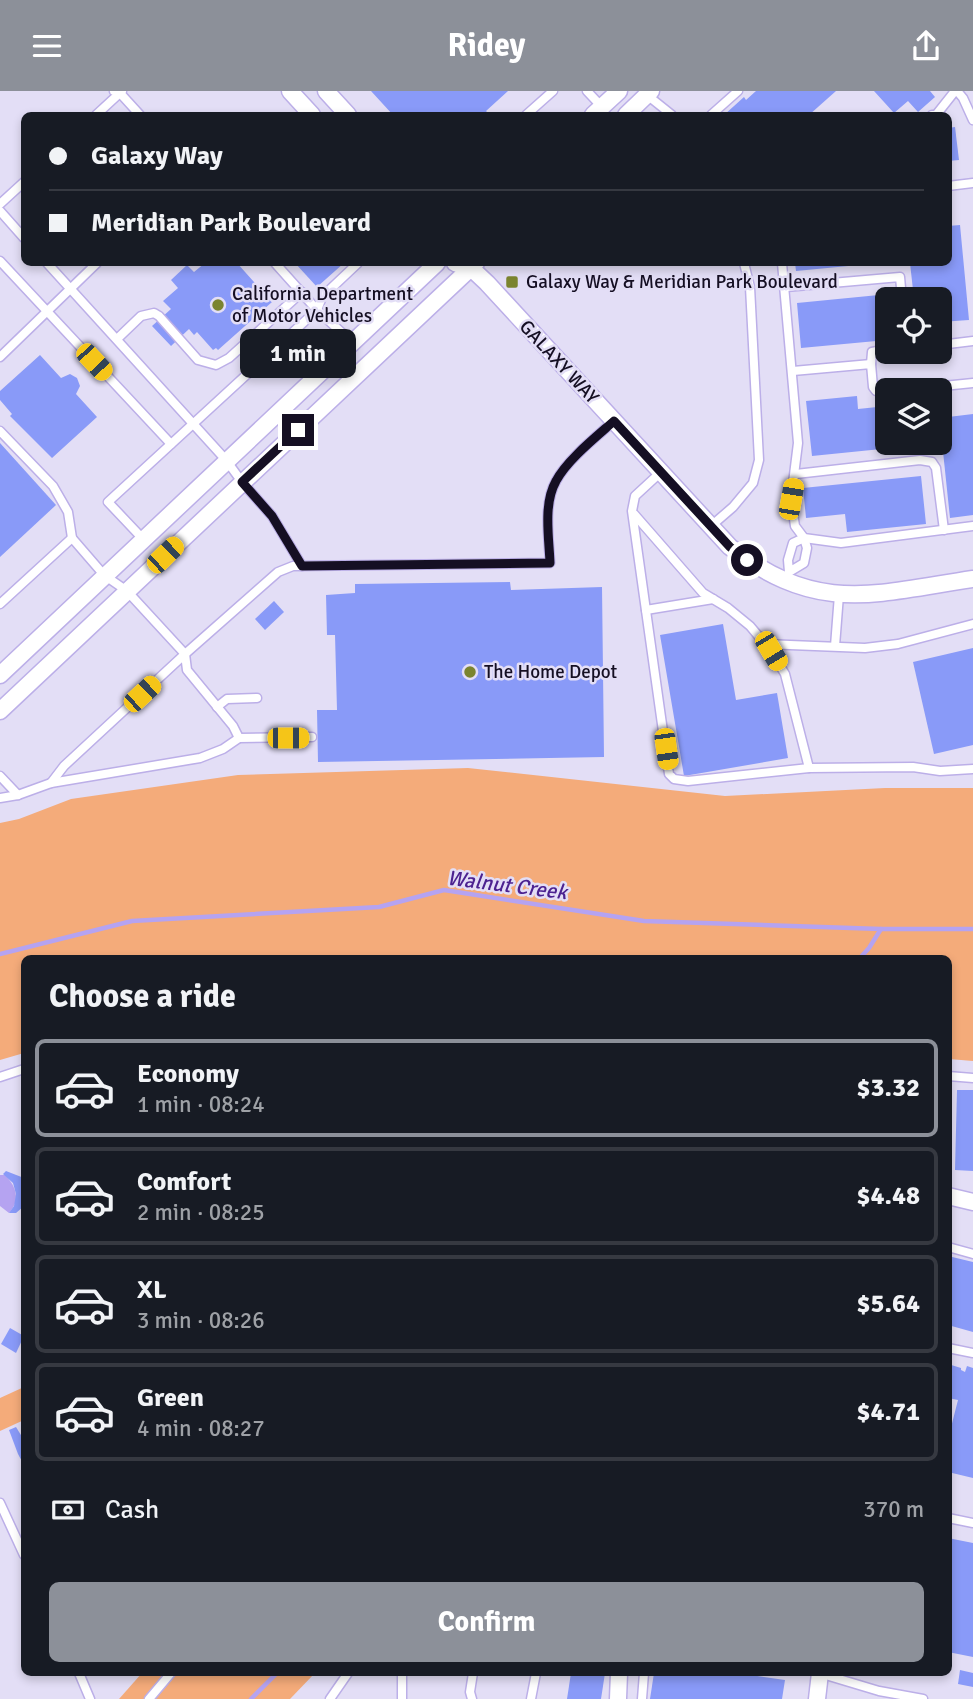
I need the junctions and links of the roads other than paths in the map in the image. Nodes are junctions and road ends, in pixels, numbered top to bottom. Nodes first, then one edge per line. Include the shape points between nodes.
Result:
1 (290, 91) edge
2 (326, 91) edge
3 (553, 91) edge
4 (587, 91) edge
5 (619, 91) edge
6 (738, 91) edge
7 (956, 91) edge
8 (119, 92) edge
9 (649, 93) edge
10 (597, 111) edge
11 (99, 112) edge
12 (137, 112) edge
13 (307, 112) edge
14 (345, 112) edge
15 (529, 112) edge
16 (629, 112) edge
17 (669, 112) edge
18 (714, 112) edge
19 (938, 112) edge
20 (973, 120) edge
21 (973, 183) edge
22 (21, 184) edge
23 (952, 186) edge
24 (0, 204) edge
25 (0, 211) edge
26 (21, 235) edge
27 (0, 261) edge
28 (50, 266) edge
29 (93, 266) edge
30 (278, 266) edge
31 (355, 266) edge
32 (434, 266) edge
33 (466, 266) edge
34 (470, 266) edge
35 (745, 266) edge
36 (782, 266) edge
37 (786, 287) junction
38 (901, 287) edge
39 (72, 290) junction
40 (302, 292) junction
41 (317, 310) junction
42 (48, 312) junction
43 (117, 339) junction
44 (973, 341) edge
45 (352, 342) junction
46 (952, 344) edge
47 (875, 351) edge
48 (0, 357) edge
49 (871, 364) junction
50 (793, 371) junction
51 (973, 383) edge
52 (952, 385) edge
53 (875, 390) edge
54 (614, 421) junction
55 (192, 423) junction
56 (0, 431) edge
57 (171, 444) junction
58 (226, 460) junction
59 (662, 472) junction
60 (796, 474) junction
61 (242, 482) junction
62 (632, 511) junction
63 (711, 526) junction
64 (973, 526) edge
65 (944, 530) junction
66 (72, 538) junction
67 (804, 538) junction
68 (143, 539) junction
69 (302, 566) junction
70 (104, 575) junction
71 (788, 577) junction
72 (973, 579) edge
73 (127, 591) junction
74 (839, 595) junction
75 (713, 599) junction
76 (0, 604) edge
77 (646, 610) junction
78 (973, 624) edge
79 (765, 644) junction
80 (835, 646) junction
81 (185, 654) junction
82 (0, 675) edge
83 (257, 698) dead end
84 (217, 707) junction
85 (0, 711) edge
86 (312, 737) dead end
87 (239, 738) junction
88 (809, 768) junction
89 (973, 768) edge
90 (0, 776) edge
91 (51, 783) junction
92 (18, 795) junction
93 (0, 798) edge
94 (21, 1070) edge
95 (952, 1076) edge
96 (0, 1077) edge
97 (973, 1078) edge
98 (952, 1197) edge
99 (973, 1202) edge
100 (952, 1248) edge
101 (973, 1254) edge
102 (952, 1349) edge
103 (973, 1353) edge
104 (0, 1503) edge
105 (952, 1519) edge
106 (973, 1523) edge
107 (21, 1548) edge
108 (80, 1676) edge
109 (168, 1676) edge
110 (346, 1676) edge
111 (402, 1676) edge
112 (473, 1676) edge
113 (535, 1676) edge
114 (619, 1676) edge
115 (645, 1676) edge
116 (818, 1676) edge
117 (828, 1676) edge
118 (90, 1699) edge
119 (149, 1699) edge
120 (330, 1699) edge
121 (402, 1699) edge
122 (472, 1699) edge
123 (531, 1699) edge
124 (618, 1699) edge
125 (642, 1699) edge
126 (817, 1699) edge
127 (923, 1699) edge

1 - 13 street
2 - 14 street
3 - 15 lane
4 - 10 lane
5 - 10 street
6 - 18 lane
7 - 19 lane
7 - 20 lane
8 - 11 lane
8 - 12 lane
9 - 16 street
9 - 17 lane
21 - 23 lane
22 - 24 lane
25 - 26 lane
27 - 42 lane
28 - 39 lane
29 - 39 lane
30 - 40 lane
31 - 41 lane via 322,297
32 - 45 street
33 - 61 street
34 - 54 street, GALAXY WAY
35 - 63 lane via 750,287 759,460 753,483
36 - 37 lane
37 - 38 lane via 900,277
37 - 50 lane
39 - 42 lane
39 - 43 lane
40 - 41 lane
40 - 43 lane via 216,365 198,360 154,313 141,316
41 - 45 lane
41 - 55 lane
42 - 48 lane
42 - 57 lane
43 - 55 lane
44 - 46 lane
45 - 58 street
47 - 49 lane
49 - 50 lane
49 - 53 lane
50 - 60 lane
51 - 52 lane
54 - 59 street, GALAXY WAY
54 - 69 lane via 554,483 548,512 550,563
55 - 57 lane
55 - 58 lane
56 - 66 lane via 53,486 68,512
57 - 68 lane via 108,502
58 - 61 lane
58 - 68 street
59 - 62 lane via 635,496
59 - 63 street, GALAXY WAY
60 - 65 lane via 932,462
60 - 67 lane via 791,499 795,526
61 - 69 lane via 272,516
61 - 73 street
62 - 75 lane
62 - 77 lane
63 - 71 street, GALAXY WAY via 747,560
64 - 65 lane
65 - 67 lane via 841,543
66 - 70 lane
66 - 76 lane
67 - 71 lane via 793,543
67 - 71 lane via 804,563
68 - 70 street
69 - 81 lane via 278,572
70 - 73 lane
70 - 82 street
71 - 74 street, GALAXY WAY via 802,588
72 - 74 street, GALAXY WAY via 870,595
73 - 81 lane
73 - 85 street
74 - 80 lane
75 - 77 lane
75 - 79 lane via 750,626
77 - 88 lane via 669,774 674,779
78 - 80 lane via 898,644
79 - 80 lane
79 - 88 lane via 785,674
81 - 84 lane via 187,670
81 - 91 lane
83 - 84 lane via 228,699
84 - 87 lane
86 - 87 lane
87 - 91 lane via 200,758
88 - 89 lane
90 - 92 lane
91 - 92 lane
92 - 93 lane
94 - 96 lane
95 - 97 lane
98 - 99 street
100 - 101 lane
102 - 103 lane
104 - 107 lane
105 - 106 lane
108 - 118 lane
109 - 119 lane
110 - 120 lane
111 - 121 lane
112 - 122 lane
113 - 123 lane
114 - 124 street
115 - 125 lane
116 - 126 street
117 - 127 lane

